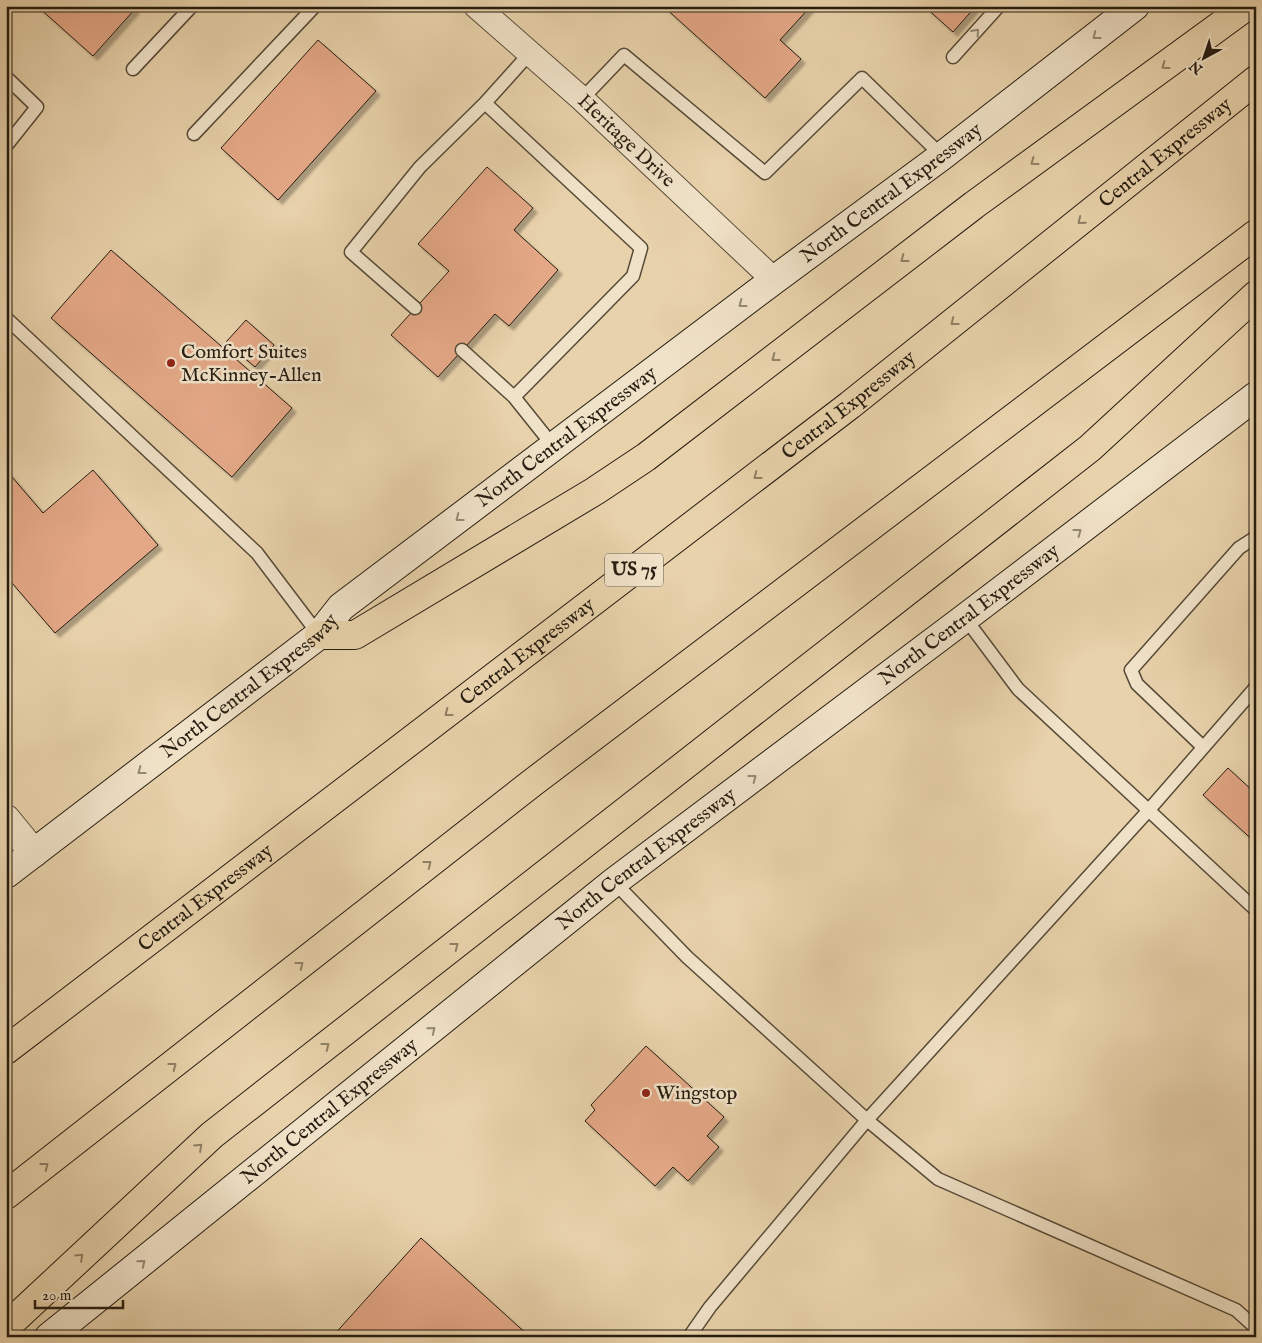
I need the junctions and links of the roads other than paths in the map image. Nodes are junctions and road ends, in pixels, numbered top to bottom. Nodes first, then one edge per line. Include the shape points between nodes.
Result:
1 (192, 6) edge
2 (315, 6) edge
3 (476, 6) edge
4 (999, 6) edge
5 (1247, 6) edge
6 (1131, 7) edge
7 (530, 53) junction
8 (953, 57) dead end
9 (133, 69) dead end
10 (6, 77) edge
11 (1256, 80) edge
12 (582, 99) junction
13 (484, 103) junction
14 (194, 134) dead end
15 (6, 146) edge
16 (942, 156) junction
17 (1256, 234) edge
18 (774, 280) junction
19 (1256, 295) edge
20 (415, 308) dead end
21 (8, 322) edge
22 (462, 350) dead end
23 (1256, 396) edge
24 (514, 397) junction
25 (554, 446) junction
26 (1256, 537) edge
27 (965, 618) junction
28 (319, 635) junction
29 (1256, 686) edge
30 (1203, 748) junction
31 (1148, 811) junction
32 (6, 819) edge
33 (34, 852) junction
34 (6, 874) edge
35 (614, 882) junction
36 (1256, 910) edge
37 (6, 1050) edge
38 (867, 1120) junction
39 (6, 1196) edge
40 (6, 1326) edge
41 (1256, 1328) edge
42 (49, 1337) edge
43 (689, 1337) edge

1 - 9 lane
2 - 14 lane
3 - 7 street, Heritage Drive
8 -> 4 lane
5 -> 28 highway via 974,205 639,462 355,635
6 -> 16 main road, North Central Expressway
7 - 12 street, Heritage Drive
7 - 13 lane
10 - 15 lane via 37,107
11 -> 37 highway, Central Expressway / US 75 via 850,404
12 - 16 lane via 624,55 765,173 862,78
12 - 18 street, Heritage Drive
13 - 20 lane via 420,167 351,252
13 - 24 lane via 641,248 633,276
16 - 18 main road, North Central Expressway
39 -> 17 highway via 540,777
18 -> 25 main road, North Central Expressway
40 -> 19 highway via 212,1136 1090,448
21 - 28 lane via 257,553
22 - 24 lane
27 -> 23 main road, North Central Expressway
24 - 25 lane
25 -> 28 main road, North Central Expressway via 341,607
26 - 30 lane via 1239,548 1132,670 1137,684
27 - 31 lane via 1018,689
35 -> 27 main road, North Central Expressway
28 -> 33 main road, North Central Expressway
29 - 30 lane
30 - 31 lane
31 - 36 lane
31 - 38 lane
32 - 33 main road
33 - 34 main road, North Central Expressway
35 - 38 lane via 687,956
42 -> 35 main road, North Central Expressway
38 - 41 lane via 938,1178 1236,1310
38 - 43 lane via 710,1307

